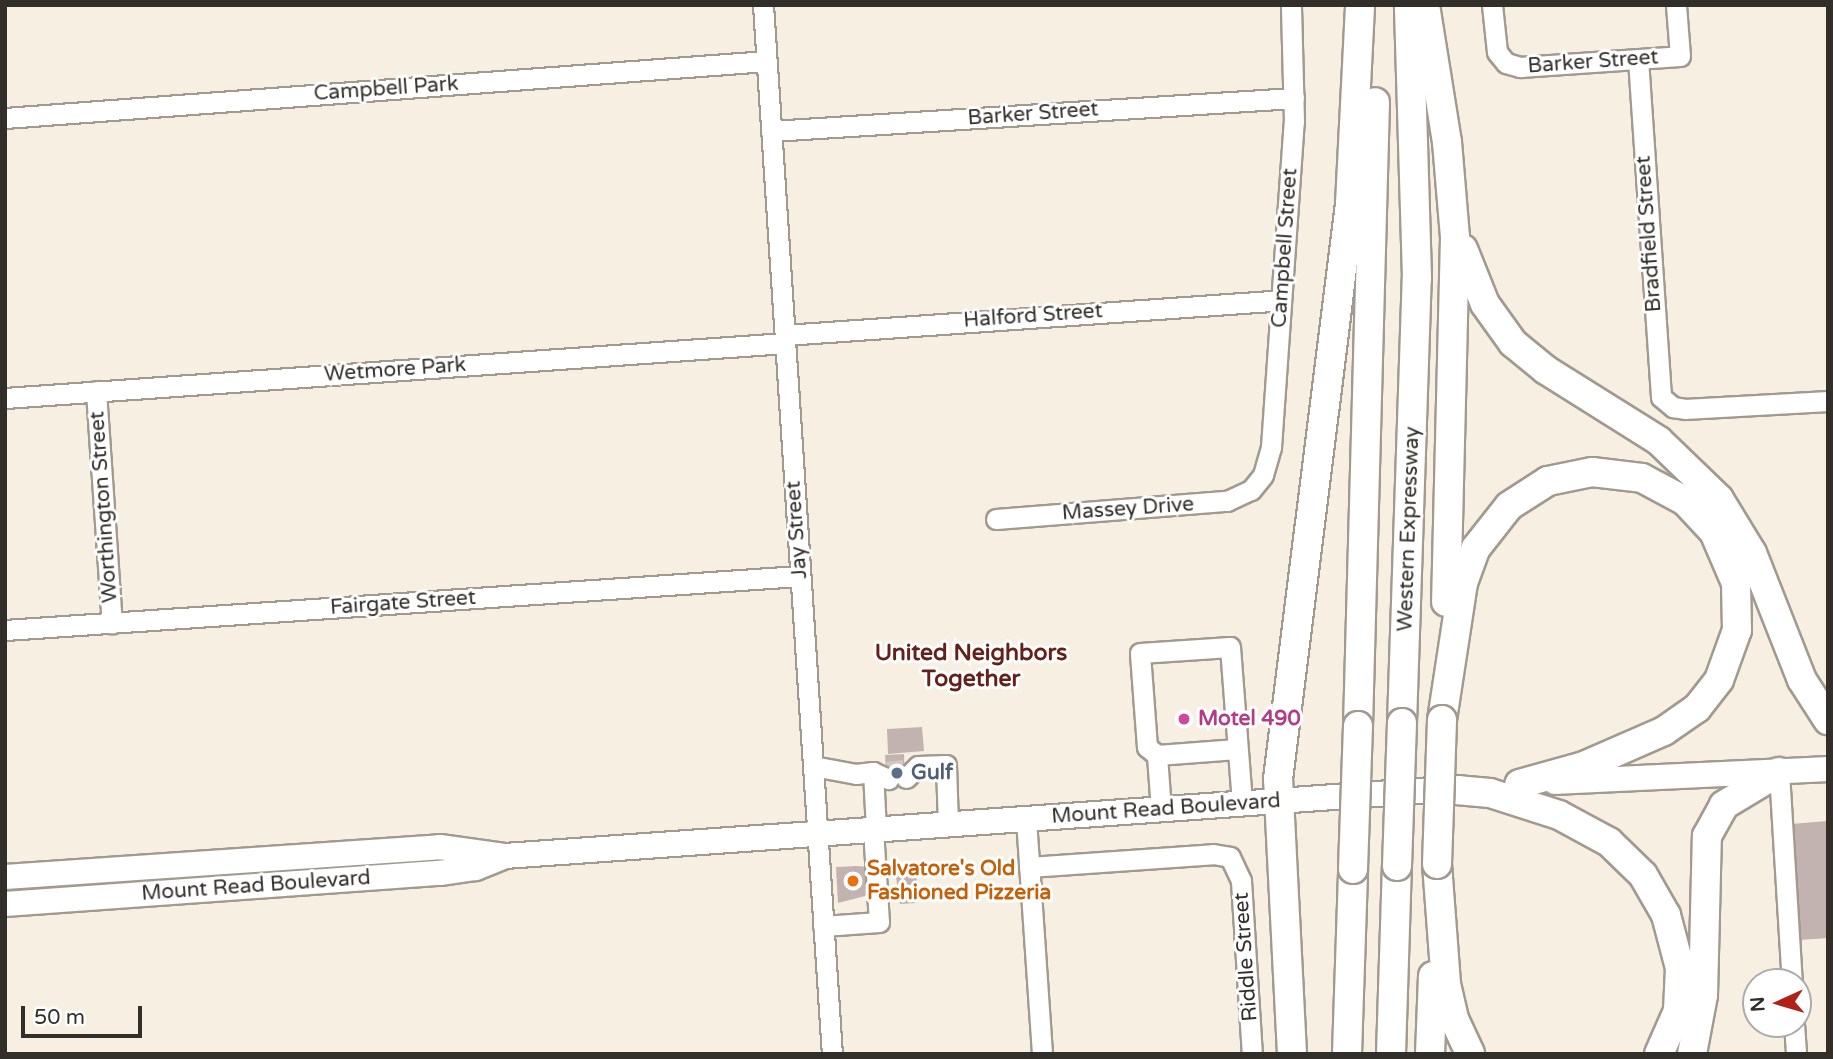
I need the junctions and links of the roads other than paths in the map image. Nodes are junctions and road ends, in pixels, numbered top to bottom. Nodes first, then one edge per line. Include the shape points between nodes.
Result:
1 (763, 5) edge
2 (1291, 5) edge
3 (1360, 5) edge
4 (1372, 5) edge
5 (1409, 5) edge
6 (1425, 5) edge
7 (1492, 5) edge
8 (1676, 5) edge
9 (1638, 59) junction
10 (766, 61) junction
11 (1294, 98) junction
12 (5, 118) edge
13 (771, 131) junction
14 (1453, 194) junction
15 (1281, 300) junction
16 (785, 339) junction
17 (96, 391) junction
18 (5, 398) edge
19 (1828, 401) edge
20 (1255, 486) joint
21 (996, 519) dead end
22 (800, 576) junction
23 (112, 623) junction
24 (5, 631) edge
25 (1443, 720) junction
26 (1828, 720) edge
27 (1237, 749) junction
28 (1157, 755) junction
29 (813, 765) junction
30 (896, 769) junction
31 (1828, 769) edge
32 (1779, 772) junction
33 (1519, 784) junction
34 (1445, 789) junction
35 (1278, 801) junction
36 (1242, 803) junction
37 (1161, 810) junction
38 (1026, 819) junction
39 (948, 824) junction
40 (874, 830) junction
41 (817, 834) junction
42 (505, 856) junction
43 (1437, 863) junction
44 (1029, 867) junction
45 (5, 877) edge
46 (5, 904) edge
47 (823, 926) junction
48 (1790, 968) edge
49 (832, 1054) edge
50 (1042, 1054) edge
51 (1252, 1054) edge
52 (1292, 1054) edge
53 (1347, 1054) edge
54 (1391, 1054) edge
55 (1430, 1054) edge
56 (1471, 1054) edge
57 (1659, 1054) edge
58 (1692, 1054) edge

1 - 10 street, Jay Street
2 - 11 street, Campbell Street
3 - 35 highway via 1351,192
4 - 53 highway, bridge via 1374,256
5 - 54 highway, Western Expressway, bridge via 1417,278
6 - 14 highway
7 - 9 street, Barker Street via 1495,46 1506,64 1526,67
8 - 9 street, Barker Street via 1680,57
9 - 19 street, Bradfield Street via 1658,386 1668,405 1685,409
10 - 12 street, Campbell Park
10 - 13 street, Jay Street
11 - 13 street, Barker Street
11 - 15 street, Campbell Street
13 - 16 street, Jay Street
14 - 25 highway via 1456,295
14 - 26 highway via 1473,277 1507,336 1546,370 1667,447 1703,481 1733,519 1758,565 1802,680
15 - 16 street, Halford Street
15 - 20 street, Campbell Street via 1270,455
16 - 17 street, Wetmore Park
16 - 22 street, Jay Street
17 - 18 street, Wetmore Park
17 - 23 street, Worthington Street
20 - 21 street, Massey Drive via 1239,497 1217,502
22 - 23 street, Fairgate Street
22 - 29 street, Jay Street
23 - 24 street, Fairgate Street
25 - 33 highway via 1463,583 1476,548 1509,506 1548,481 1592,472 1642,478 1685,501 1714,532 1736,583 1735,639 1719,680 1697,708 1664,732 1584,766
25 - 43 highway, bridge
27 - 28 street
27 - 28 street via 1230,647 1140,653 1146,747
27 - 36 street
28 - 37 street
29 - 30 street via 856,774
29 - 41 street, Jay Street
30 - 39 street via 946,765
30 - 40 street
31 - 32 main road, Mount Read Boulevard
32 - 33 main road, Mount Read Boulevard
32 - 48 street
32 - 58 highway via 1724,805 1709,829 1703,995
33 - 34 main road, Mount Read Boulevard
34 - 35 main road, Mount Read Boulevard
34 - 57 highway via 1490,793 1559,815 1609,842 1643,875 1666,915 1680,968 1678,1011
35 - 36 main road, Mount Read Boulevard
35 - 52 highway
36 - 37 main road, Mount Read Boulevard
37 - 38 main road, Mount Read Boulevard
38 - 39 main road, Mount Read Boulevard
38 - 44 street
39 - 40 main road, Mount Read Boulevard
40 - 41 main road, Mount Read Boulevard
40 - 47 street via 879,922
41 - 42 main road, Mount Read Boulevard
41 - 47 street, Jay Street
42 - 45 main road, Mount Read Boulevard via 440,847
42 - 46 main road, Mount Read Boulevard via 476,868 440,873
43 - 55 highway
43 - 56 highway via 1446,984 1454,1019
44 - 50 street
44 - 51 street, Riddle Street via 1213,854 1234,861 1241,881
47 - 49 street, Jay Street

